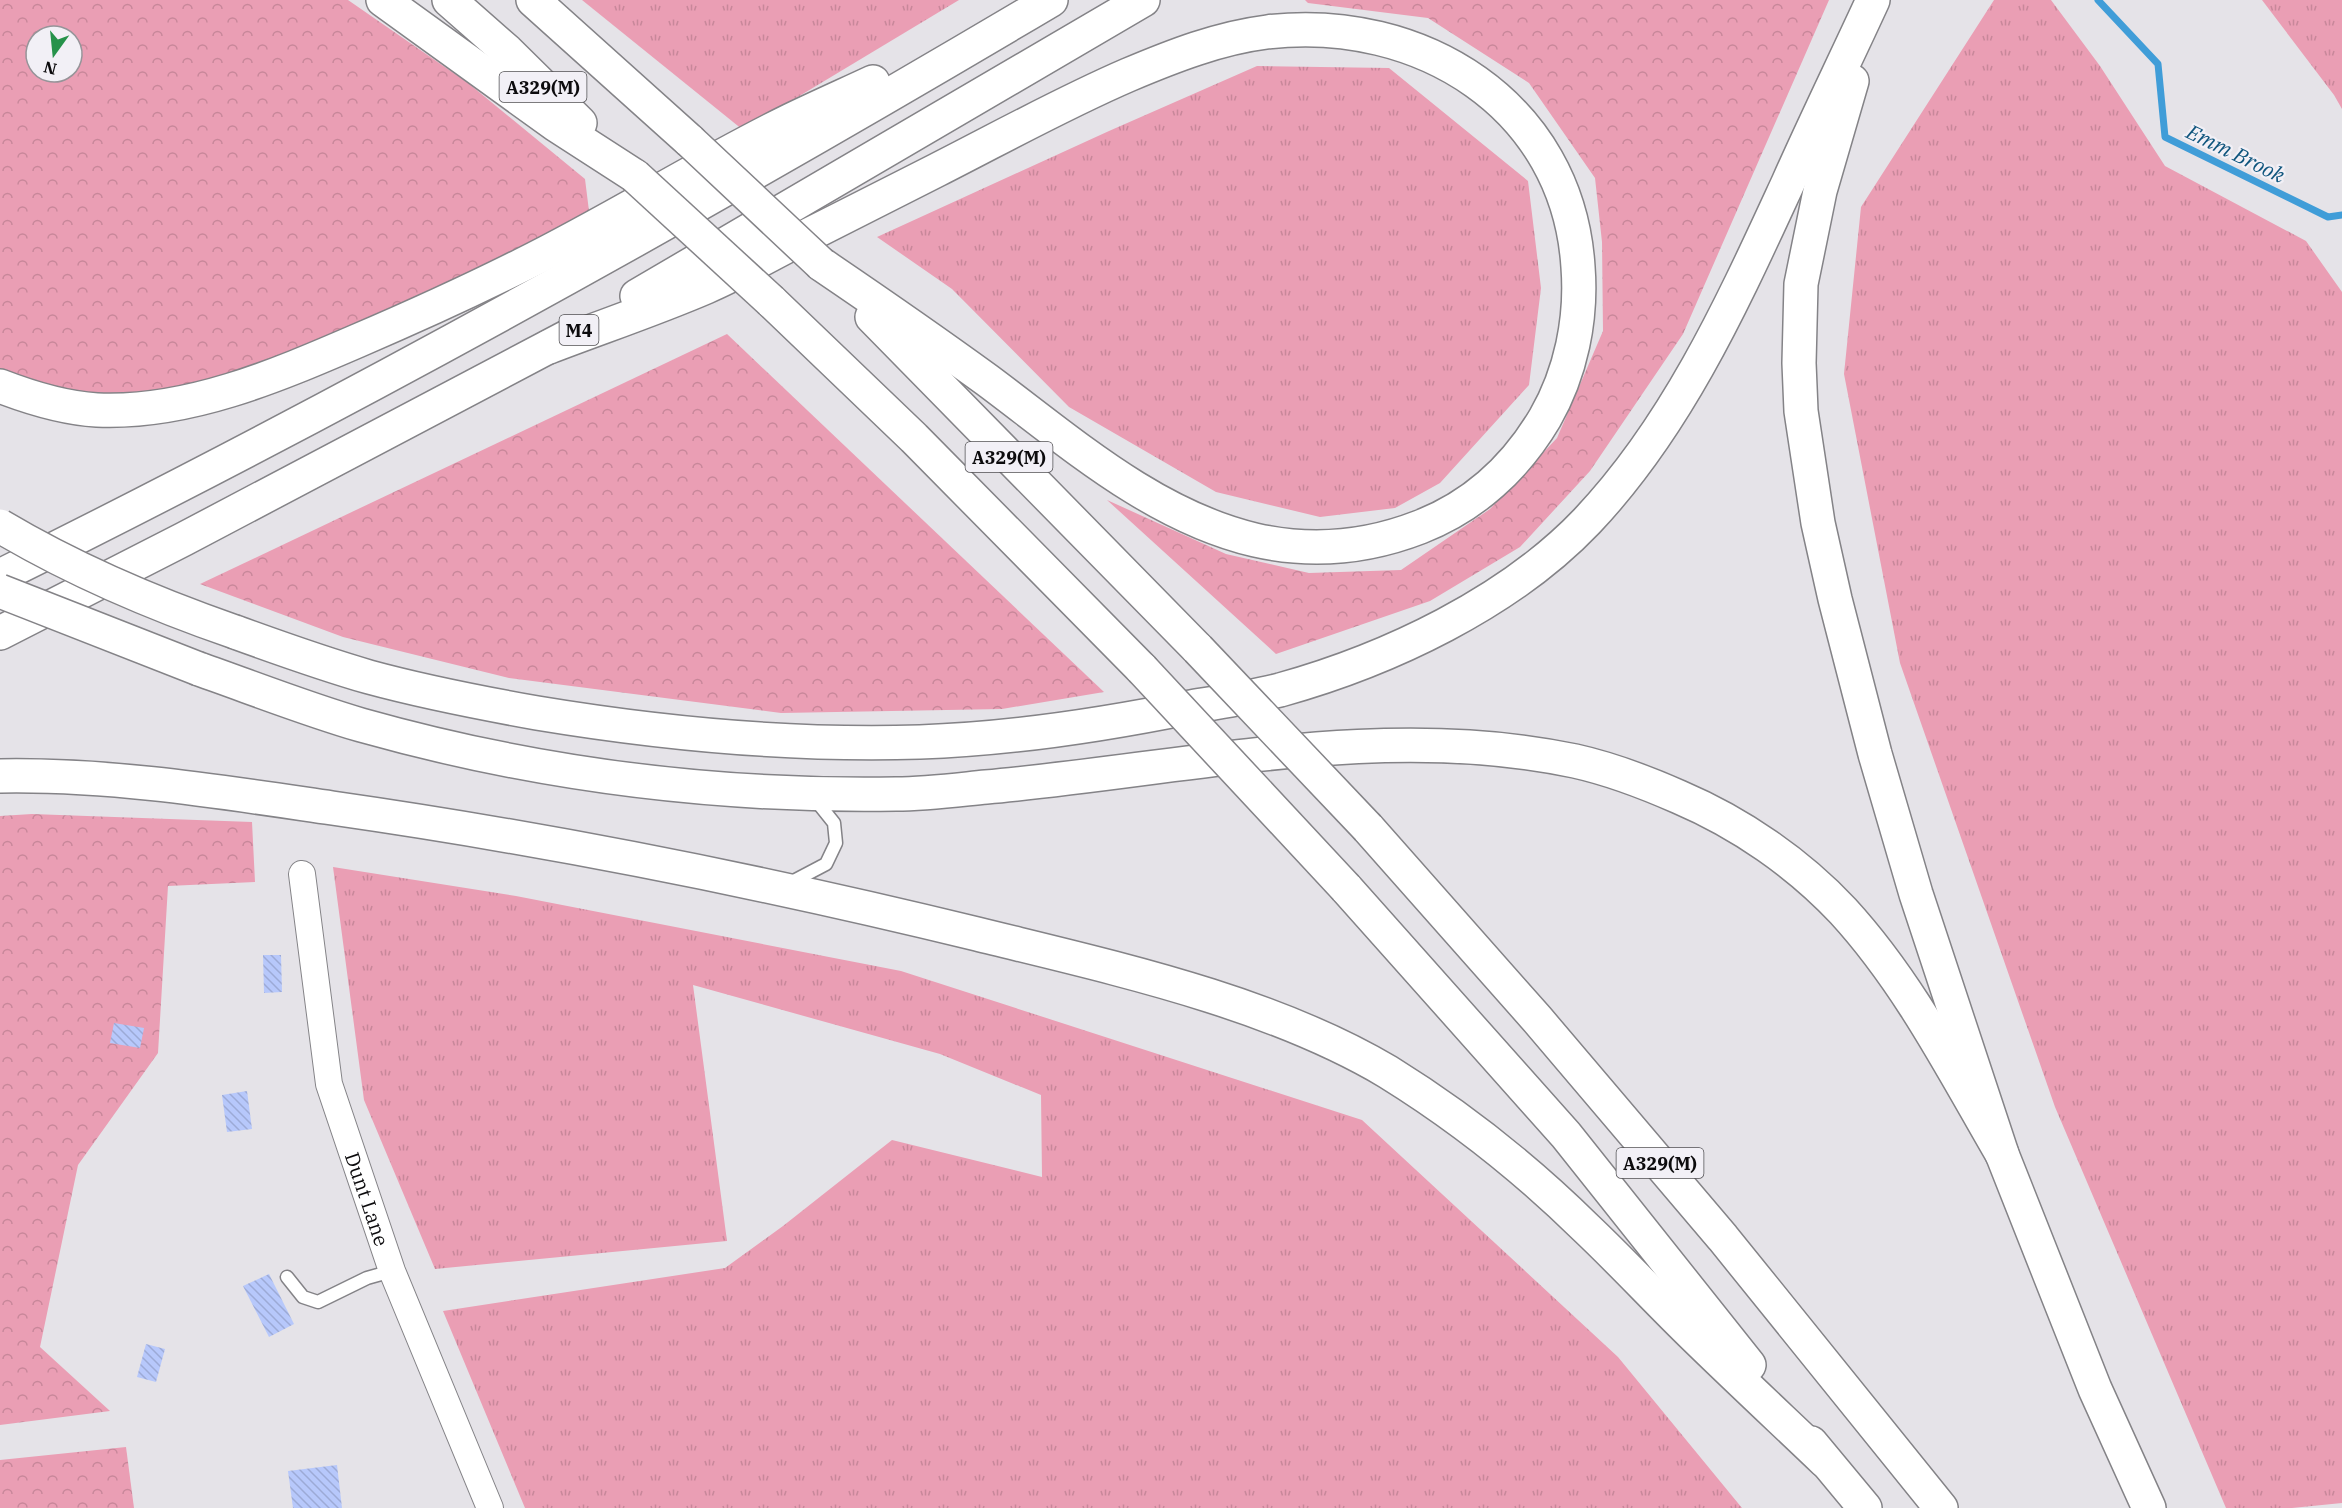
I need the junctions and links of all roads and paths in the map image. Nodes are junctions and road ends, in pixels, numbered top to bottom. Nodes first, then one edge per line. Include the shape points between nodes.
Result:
1 (383, 0) edge
2 (449, 0) edge
3 (533, 0) edge
4 (1050, 0) edge
5 (1143, 0) edge
6 (1872, 2) edge
7 (635, 176) junction
8 (821, 264) junction
9 (549, 347) junction
10 (0, 386) edge
11 (0, 526) edge
12 (0, 576) edge
13 (0, 591) edge
14 (0, 633) edge
15 (0, 776) edge
16 (811, 794) junction
17 (302, 874) dead end
18 (781, 887) junction
19 (2002, 1154) junction
20 (392, 1271) junction
21 (287, 1277) dead end
22 (1825, 1461) junction
23 (490, 1508) edge
24 (1865, 1508) edge
25 (1941, 1508) edge
26 (2149, 1508) edge

1 - 7 highway via 556,125
2 - 7 highway, A329(M)
3 - 8 highway, A329(M), bridge
4 - 10 highway via 789,121 524,265 294,369 231,390 134,408 59,406
4 - 12 highway via 603,258
5 - 9 highway, M4
6 - 11 highway, bridge via 1751,264 1679,399 1647,449 1584,524 1500,591 1415,641 1368,662 1275,691 1130,719 986,738 853,742 709,737 646,730 449,697 370,677 173,610
6 - 19 highway via 1820,191 1801,284 1802,411 1818,523 1872,743 1916,894
7 - 22 highway, A329(M), bridge via 914,438 1142,669 1346,888 1566,1135
8 - 9 highway via 1145,493 1217,528 1255,540 1315,548 1374,542 1417,528 1459,509 1499,478 1536,433 1559,389 1574,340 1579,287 1575,232 1559,183 1529,130 1481,84 1425,53 1394,42 1332,30 1268,32 1176,55 1095,90 710,285
8 - 25 highway, A329(M), bridge via 1368,828 1723,1238
9 - 14 highway, M4
13 - 16 highway, bridge via 199,669 356,723 499,758 656,783
15 - 18 highway via 70,777 255,797 508,836
16 - 18 lane via 834,823 836,843 826,864
16 - 19 highway via 903,794 1034,783 1275,753 1374,747 1477,748 1575,761 1620,773 1735,824 1765,844 1840,908 1915,1004
17 - 20 street, Dunt Lane via 329,1084
18 - 22 highway via 1079,959 1196,992 1275,1019 1382,1069 1444,1108 1541,1186
19 - 26 highway via 2095,1389
20 - 21 lane via 367,1278 318,1302 303,1297
20 - 23 street, Dunt Lane
22 - 24 highway, A329(M)

